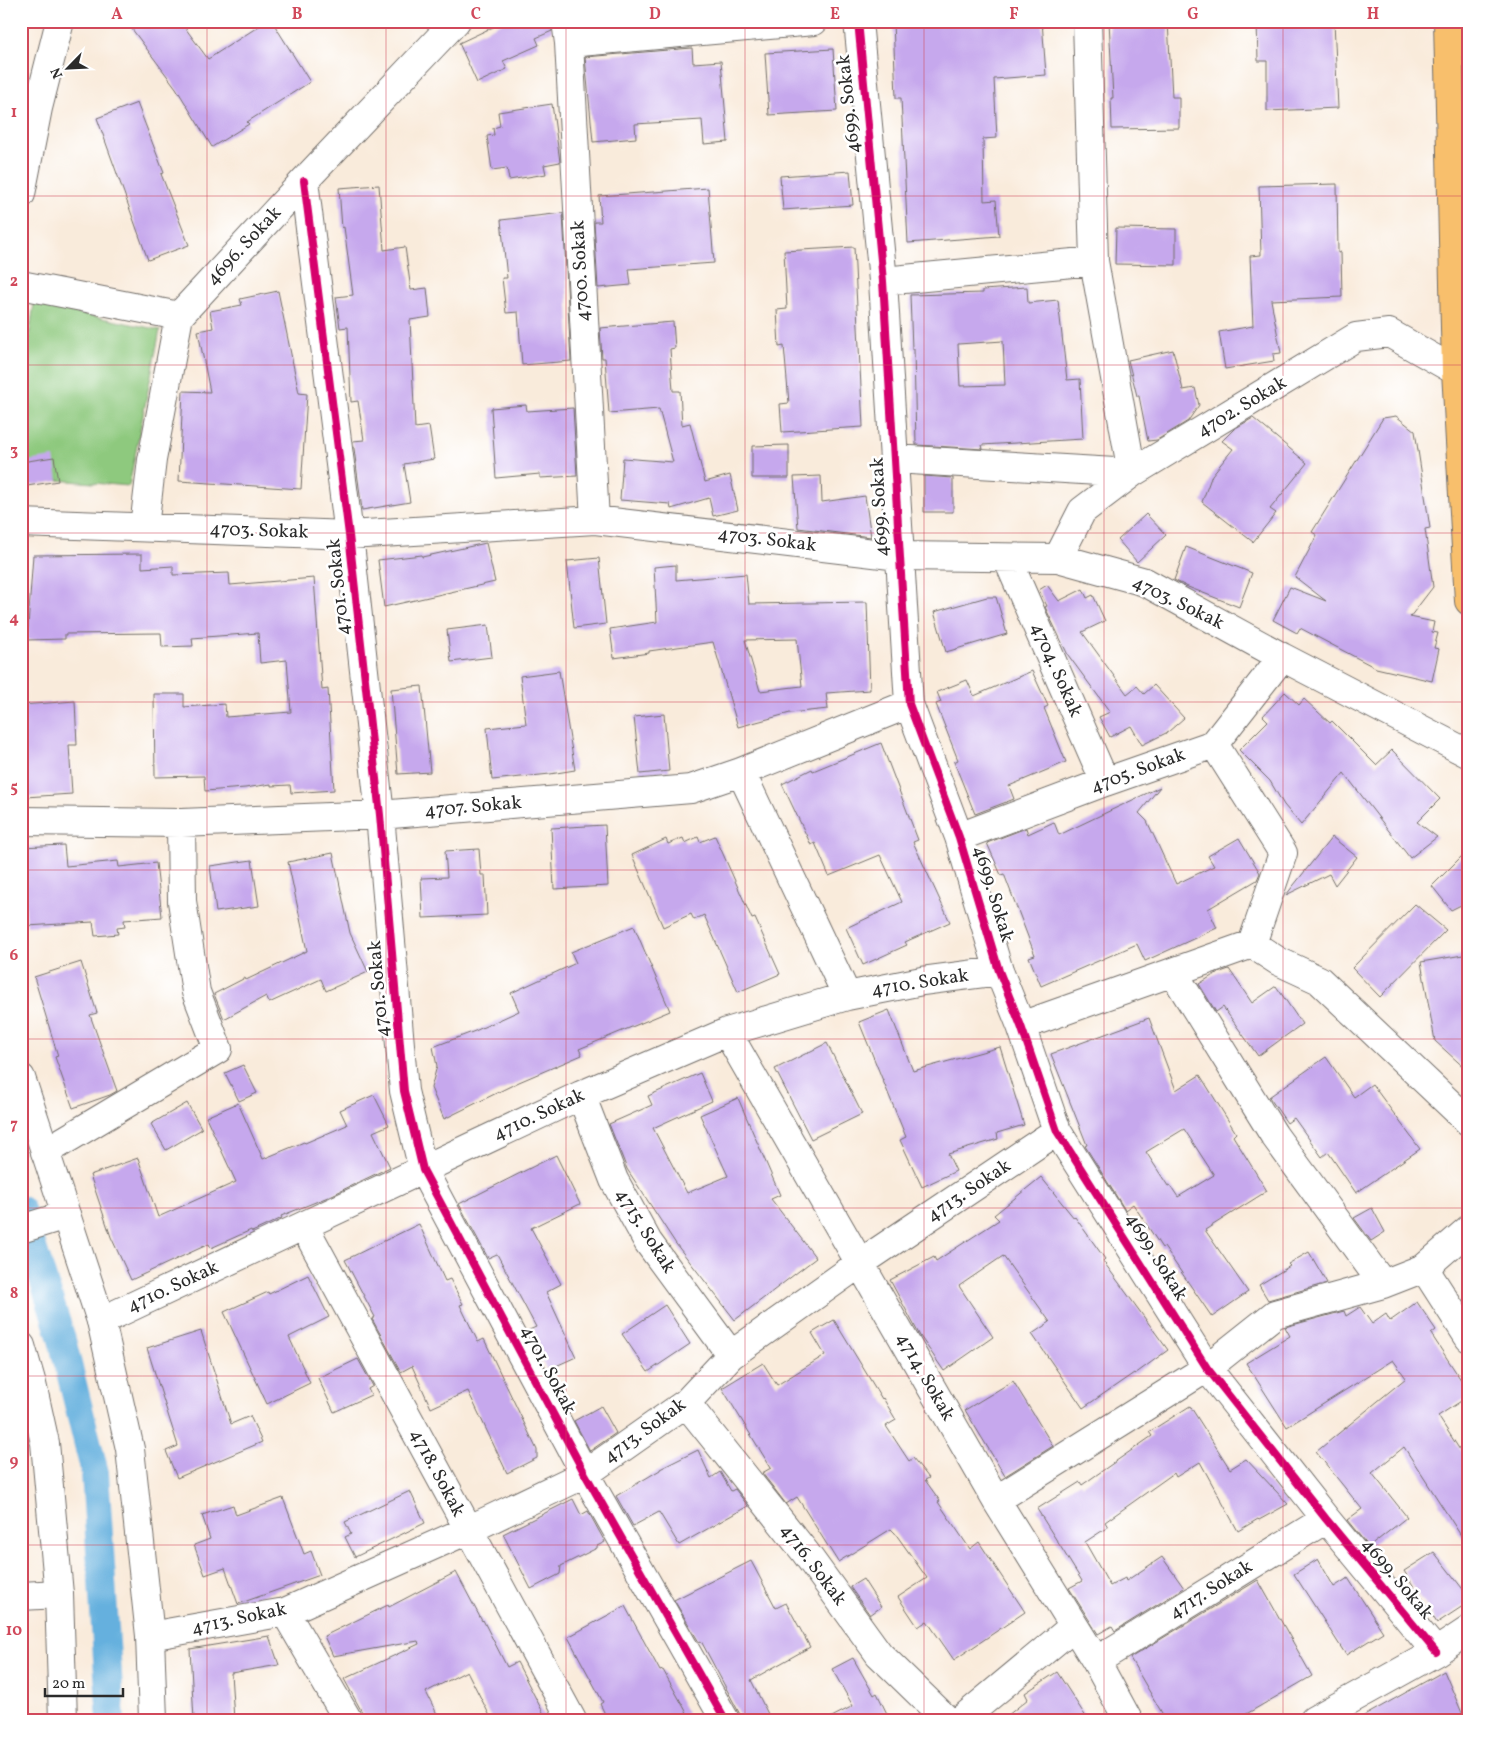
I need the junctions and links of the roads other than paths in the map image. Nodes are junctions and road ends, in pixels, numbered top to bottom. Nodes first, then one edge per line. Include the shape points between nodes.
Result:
1 (60, 21) edge
2 (456, 21) edge
3 (814, 21) edge
4 (858, 21) edge
5 (1087, 21) edge
6 (1448, 21) edge
7 (568, 32) edge
8 (304, 181) junction
9 (21, 194) edge
10 (1094, 261) junction
11 (883, 281) junction
12 (21, 286) edge
13 (179, 316) junction
14 (1456, 371) junction
15 (894, 459) junction
16 (1132, 473) junction
17 (595, 520) junction
18 (21, 523) edge
19 (144, 527) junction
20 (349, 535) junction
21 (899, 556) junction
22 (1007, 558) junction
23 (1058, 558) junction
24 (1469, 601) edge
25 (1282, 657) junction
26 (909, 704) junction
27 (1214, 744) junction
28 (1469, 754) edge
29 (741, 772) junction
30 (1105, 782) junction
31 (380, 815) junction
32 (21, 821) edge
33 (181, 823) junction
34 (959, 838) junction
35 (1252, 944) junction
36 (999, 971) junction
37 (1173, 972) junction
38 (847, 996) junction
39 (1021, 1026) junction
40 (727, 1032) junction
41 (21, 1078) edge
42 (581, 1094) junction
43 (1469, 1122) edge
44 (1057, 1131) junction
45 (45, 1152) junction
46 (423, 1170) junction
47 (44, 1222) edge
48 (304, 1226) junction
49 (1469, 1229) edge
50 (859, 1264) junction
51 (1424, 1268) junction
52 (1382, 1284) junction
53 (101, 1321) junction
54 (1469, 1338) edge
55 (21, 1346) edge
56 (731, 1355) junction
57 (1207, 1368) junction
58 (686, 1403) junction
59 (585, 1474) junction
60 (996, 1500) junction
61 (1326, 1519) junction
62 (468, 1530) junction
63 (59, 1594) junction
64 (21, 1596) edge
65 (285, 1612) junction
66 (1074, 1626) junction
67 (1469, 1630) edge
68 (150, 1636) junction
69 (1436, 1652) junction
70 (1096, 1661) junction
71 (64, 1720) edge
72 (153, 1720) edge
73 (348, 1720) edge
74 (572, 1720) edge
75 (725, 1720) edge
76 (947, 1720) edge
77 (961, 1720) edge
78 (1128, 1720) edge
79 (1314, 1720) edge

1 - 9 street
2 - 8 street, 4696. Sokak
3 - 7 street
4 - 11 street, 4699. Sokak
5 - 10 street
6 - 14 main road
7 - 17 street, 4700. Sokak
8 - 13 street, 4696. Sokak
8 - 20 street, 4701. Sokak
10 - 11 street
10 - 16 street
11 - 15 street, 4699. Sokak
12 - 13 street
13 - 19 street via 152,460
14 - 16 street, 4702. Sokak via 1389,332 1356,337
14 - 24 main road
15 - 16 street
15 - 21 street, 4699. Sokak
16 - 23 street, 4702. Sokak via 1082,511
17 - 20 street, 4703. Sokak
17 - 21 street, 4703. Sokak
18 - 19 street, 4703. Sokak
19 - 20 street, 4703. Sokak
20 - 31 street, 4701. Sokak
21 - 22 street, 4703. Sokak
21 - 26 street, 4699. Sokak
22 - 23 street, 4703. Sokak
22 - 30 street, 4704. Sokak
23 - 25 street, 4703. Sokak via 1145,582
25 - 27 street
25 - 28 street, 4703. Sokak
26 - 29 street, 4707. Sokak
26 - 34 street, 4699. Sokak
27 - 30 street, 4705. Sokak
27 - 35 street via 1283,853
29 - 31 street, 4707. Sokak via 691,789
29 - 38 street
30 - 34 street, 4705. Sokak
31 - 33 street, 4707. Sokak
31 - 46 street, 4701. Sokak via 404,1091
32 - 33 street, 4707. Sokak
33 - 45 street via 182,901 196,992 218,1049
34 - 36 street, 4699. Sokak
35 - 37 street
35 - 43 street via 1278,961 1319,980
36 - 38 street, 4710. Sokak via 922,981
36 - 39 street, 4699. Sokak
37 - 39 street
37 - 52 street via 1274,1135
38 - 40 street, 4710. Sokak
39 - 44 street, 4699. Sokak
40 - 42 street, 4710. Sokak
40 - 50 street, 4714. Sokak
41 - 45 street
42 - 46 street, 4710. Sokak
42 - 56 street, 4715. Sokak via 614,1180 648,1242
44 - 50 street, 4713. Sokak
44 - 57 street, 4699. Sokak
45 - 47 street
46 - 48 street, 4710. Sokak
46 - 59 street, 4701. Sokak
47 - 53 street
48 - 53 street, 4710. Sokak
48 - 62 street, 4718. Sokak
49 - 51 street
50 - 56 street, 4713. Sokak
50 - 60 street, 4714. Sokak
51 - 52 street
51 - 54 street
52 - 57 street via 1276,1314
53 - 68 street via 130,1449
55 - 63 street via 45,1443
56 - 58 street, 4713. Sokak
57 - 60 street
57 - 61 street, 4699. Sokak
58 - 59 street, 4713. Sokak
58 - 76 street, 4716. Sokak via 805,1552 879,1654
59 - 62 street, 4713. Sokak
59 - 75 street, 4701. Sokak
60 - 66 street, 4714. Sokak
61 - 69 street, 4699. Sokak
61 - 70 street, 4717. Sokak
62 - 65 street, 4713. Sokak
62 - 74 street, 4718. Sokak
63 - 64 street
63 - 71 street
65 - 68 street, 4713. Sokak
65 - 73 street
66 - 70 street, 4714. Sokak
66 - 77 street
67 - 69 street
68 - 72 street
69 - 79 street
70 - 78 street, 4714. Sokak

